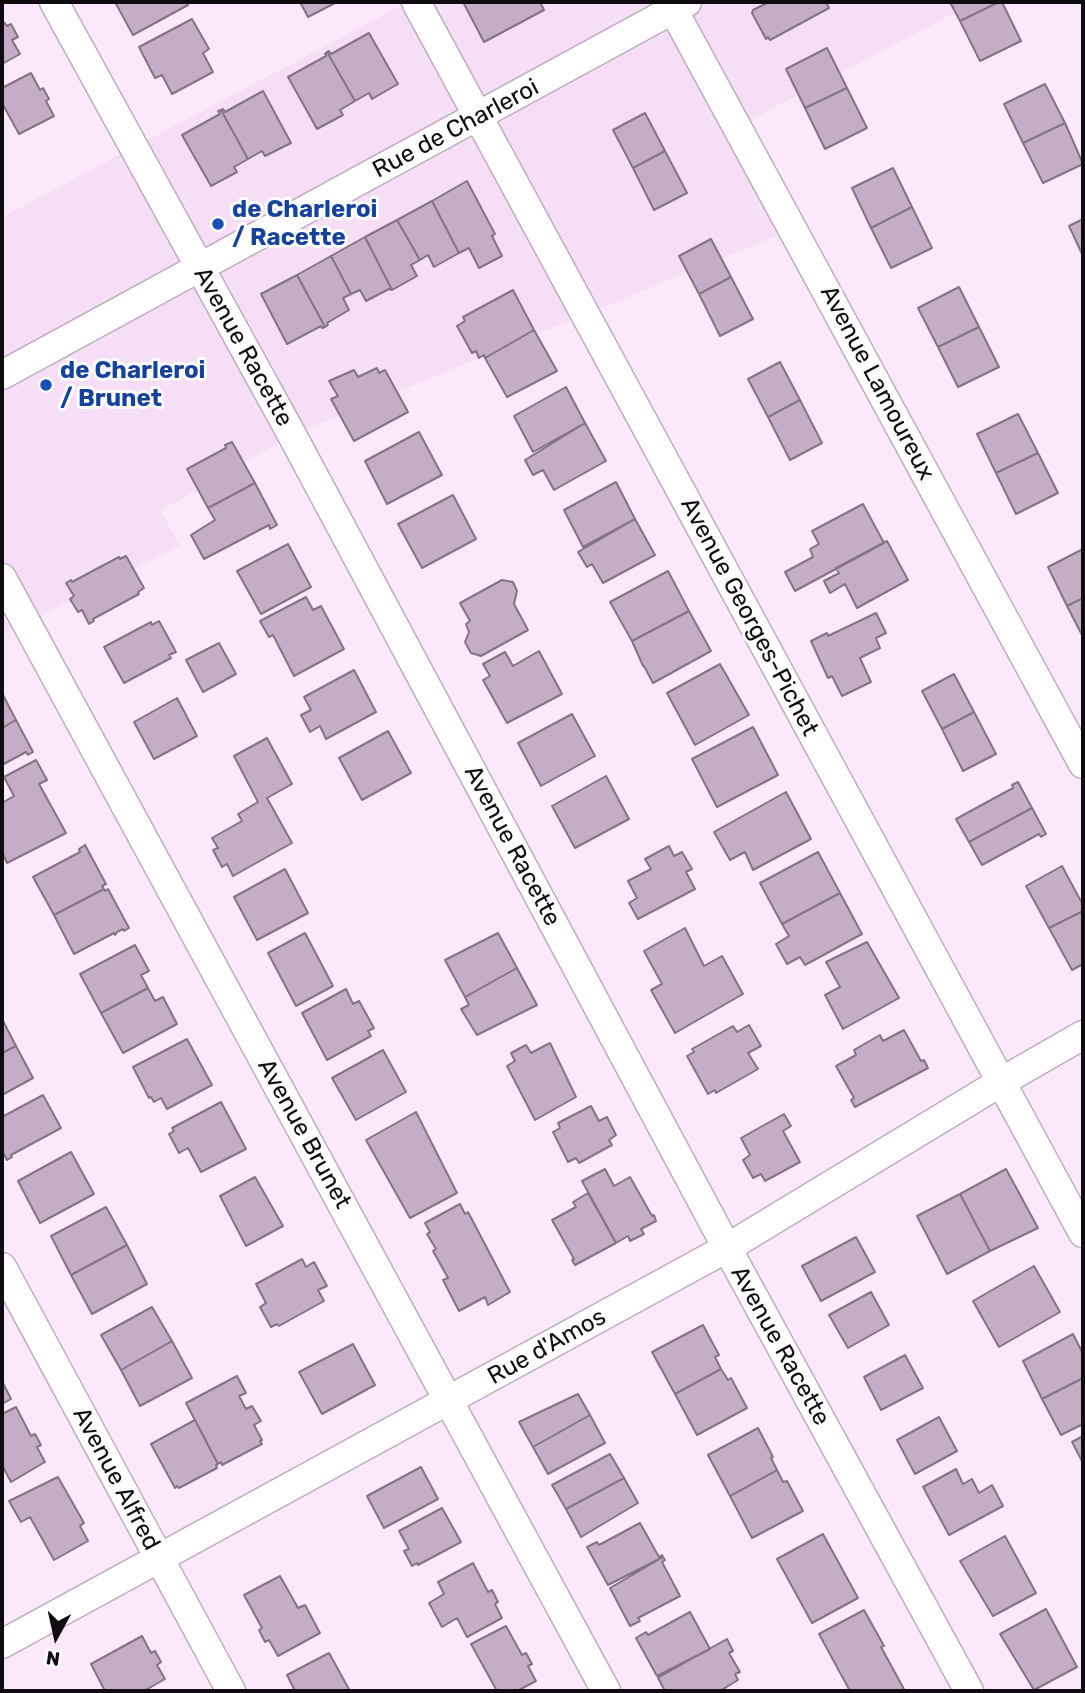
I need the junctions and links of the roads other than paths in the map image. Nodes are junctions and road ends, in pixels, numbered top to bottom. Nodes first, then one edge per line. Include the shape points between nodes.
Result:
1 (54, 2) edge
2 (416, 2) edge
3 (677, 4) edge
4 (478, 117) junction
5 (198, 268) junction
6 (2, 375) edge
7 (2, 578) edge
8 (1083, 764) edge
9 (1083, 1035) edge
10 (1001, 1082) junction
11 (1083, 1233) edge
12 (727, 1248) junction
13 (2, 1267) edge
14 (449, 1401) junction
15 (159, 1559) junction
16 (2, 1644) edge
17 (231, 1691) edge
18 (606, 1691) edge
19 (968, 1691) edge

1 - 5 street, Avenue Racette
2 - 4 street, Avenue Georges-Pichet
3 - 4 street, Rue de Charleroi
3 - 8 street, Avenue Lamoureux
4 - 5 street, Rue de Charleroi
4 - 10 street, Avenue Georges-Pichet
5 - 6 street, Rue de Charleroi
5 - 12 street, Avenue Racette
7 - 14 street, Avenue Brunet
9 - 10 street, Rue d'Amos
10 - 11 street, Avenue Georges-Pichet
10 - 12 street, Rue d'Amos
12 - 14 street, Rue d'Amos
12 - 19 street, Avenue Racette
13 - 15 street, Avenue Alfred
14 - 15 street, Rue d'Amos
14 - 18 street, Avenue Brunet
15 - 16 street, Rue d'Amos
15 - 17 street, Avenue Alfred

